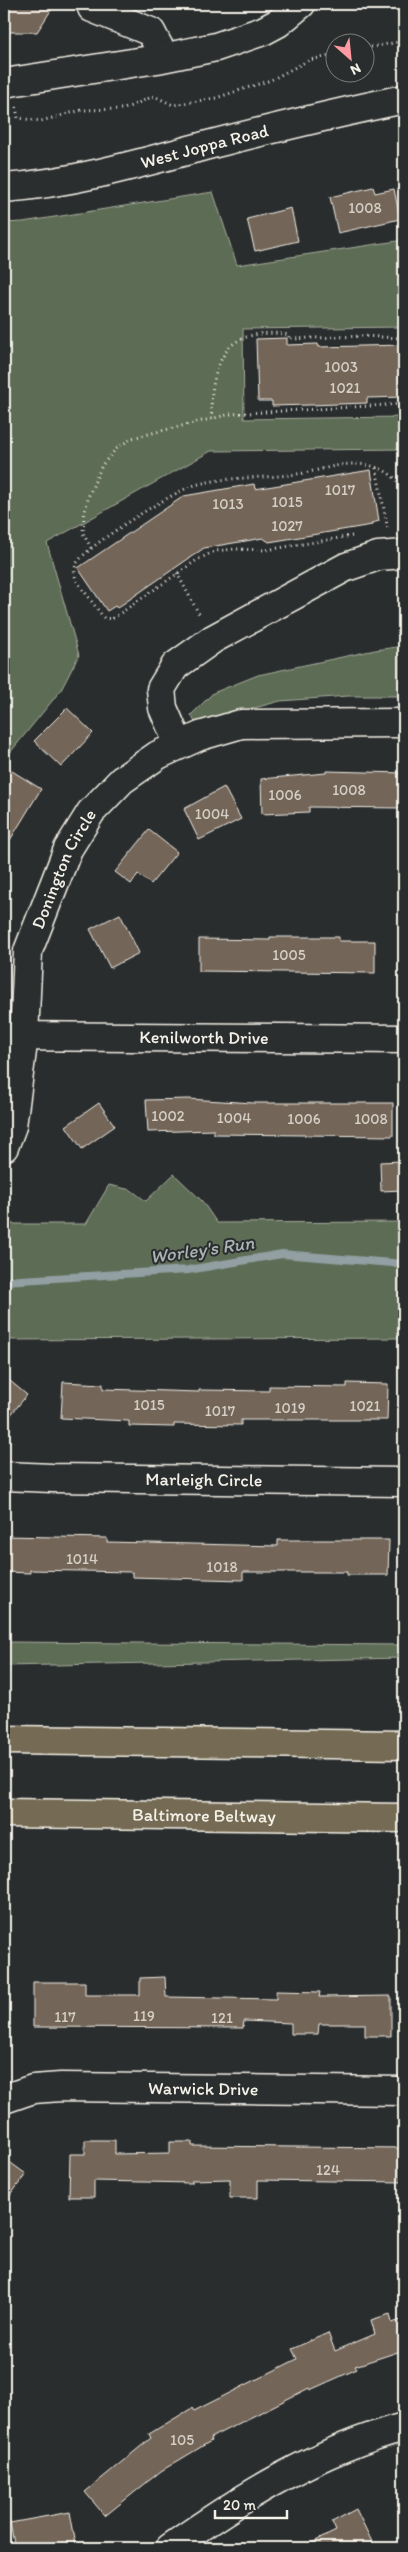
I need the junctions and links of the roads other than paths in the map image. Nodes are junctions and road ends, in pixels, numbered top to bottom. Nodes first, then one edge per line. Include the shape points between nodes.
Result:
1 (301, 4) edge
2 (92, 8) dead end
3 (164, 57) junction
4 (7, 82) edge
5 (404, 99) edge
6 (4, 188) edge
7 (404, 554) edge
8 (404, 723) edge
9 (179, 745) junction
10 (14, 1036) edge
11 (404, 1039) edge
12 (4, 1147) edge
13 (4, 1476) edge
14 (404, 1482) edge
15 (4, 1740) edge
16 (404, 1745) edge
17 (4, 1813) edge
18 (404, 1818) edge
19 (404, 2091) edge
20 (4, 2099) edge
21 (404, 2427) edge
22 (170, 2548) edge

1 - 3 street via 263,31 216,47
2 - 3 street via 151,32
3 - 4 street
5 - 6 street, West Joppa Road via 101,173 34,186
7 - 9 street via 378,556 346,567 212,639 175,666 161,689 163,708
8 - 9 street, Donington Circle via 241,724
9 - 10 street, Donington Circle via 122,780 91,812 68,849 28,951
10 - 11 street, Kenilworth Drive
10 - 12 street via 12,1126
13 - 14 street, Marleigh Circle
15 - 16 highway
17 - 18 highway, Baltimore Beltway
19 - 20 street, Warwick Drive via 61,2087 32,2089
21 - 22 street via 331,2452 277,2479

